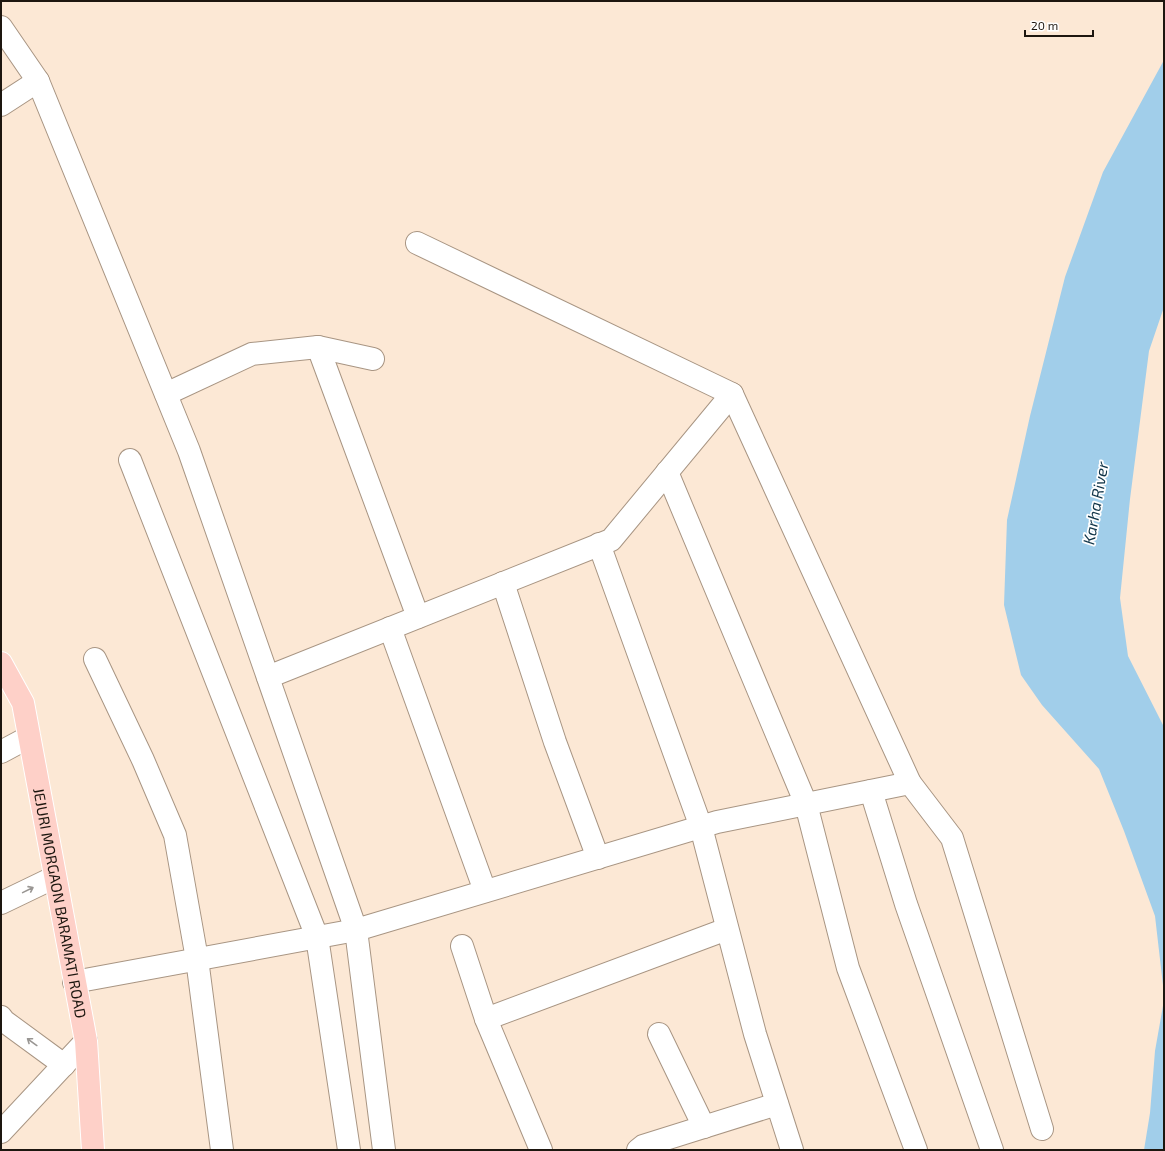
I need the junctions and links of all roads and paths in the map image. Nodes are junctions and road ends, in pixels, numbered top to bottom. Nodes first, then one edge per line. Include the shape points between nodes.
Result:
1 (1, 27) edge
2 (38, 81) junction
3 (1, 105) edge
4 (418, 243) dead end
5 (318, 348) junction
6 (373, 359) dead end
7 (166, 394) junction
8 (732, 394) junction
9 (130, 460) dead end
10 (667, 472) junction
11 (599, 544) junction
12 (503, 583) junction
13 (418, 617) junction
14 (390, 628) junction
15 (95, 659) dead end
16 (1, 663) edge
17 (268, 677) junction
18 (29, 737) junction
19 (1, 752) edge
20 (910, 783) junction
21 (871, 791) junction
22 (806, 804) junction
23 (701, 827) junction
24 (598, 858) junction
25 (55, 877) junction
26 (485, 891) junction
27 (1, 903) edge
28 (727, 929) junction
29 (356, 930) junction
30 (317, 937) junction
31 (462, 946) dead end
32 (197, 959) junction
33 (74, 982) junction
34 (1, 1017) edge
35 (486, 1019) junction
36 (659, 1034) dead end
37 (86, 1041) junction
38 (64, 1065) junction
39 (777, 1104) junction
40 (704, 1127) junction
41 (1042, 1129) dead end
42 (1, 1132) edge
43 (93, 1150) edge
44 (222, 1150) edge
45 (349, 1150) edge
46 (384, 1150) edge
47 (541, 1150) edge
48 (638, 1150) edge
49 (792, 1150) edge
50 (916, 1150) edge
51 (992, 1150) edge

1 - 2 street
2 - 3 street
2 - 7 street
4 - 8 street
5 - 6 street
5 - 7 street via 252,354
5 - 13 street
7 - 17 street via 189,451
8 - 10 street
8 - 20 street
9 - 30 street
10 - 11 street via 611,540
10 - 22 street
11 - 12 street
11 - 23 street
12 - 13 street
12 - 24 street via 555,742
13 - 14 street
14 - 17 street
14 - 26 street
15 - 32 street via 175,835
16 - 18 main road, JEJURI MORGAON BARAMATI ROAD via 23,704
17 - 29 street
18 - 19 street
18 - 25 main road, JEJURI MORGAON BARAMATI ROAD
20 - 21 street
20 - 41 street via 952,838
21 - 22 street
21 - 51 street via 906,904
22 - 23 street
22 - 50 street via 848,968
23 - 24 street
23 - 28 street
24 - 26 street
27 -> 25 street
25 - 33 main road, JEJURI MORGAON BARAMATI ROAD
26 - 29 street
28 - 35 street
28 - 39 street
29 - 30 street
29 - 46 street
30 - 32 street
30 - 45 street
31 - 35 street
32 - 33 street
32 - 44 street
33 - 37 main road, JEJURI MORGAON BARAMATI ROAD
38 -> 34 street via 4,1022
35 - 47 street
36 - 40 street
37 - 38 street
37 - 43 main road, JEJURI MORGAON BARAMATI ROAD
38 - 42 street
39 - 40 street
39 - 49 street
40 - 48 street via 643,1146

